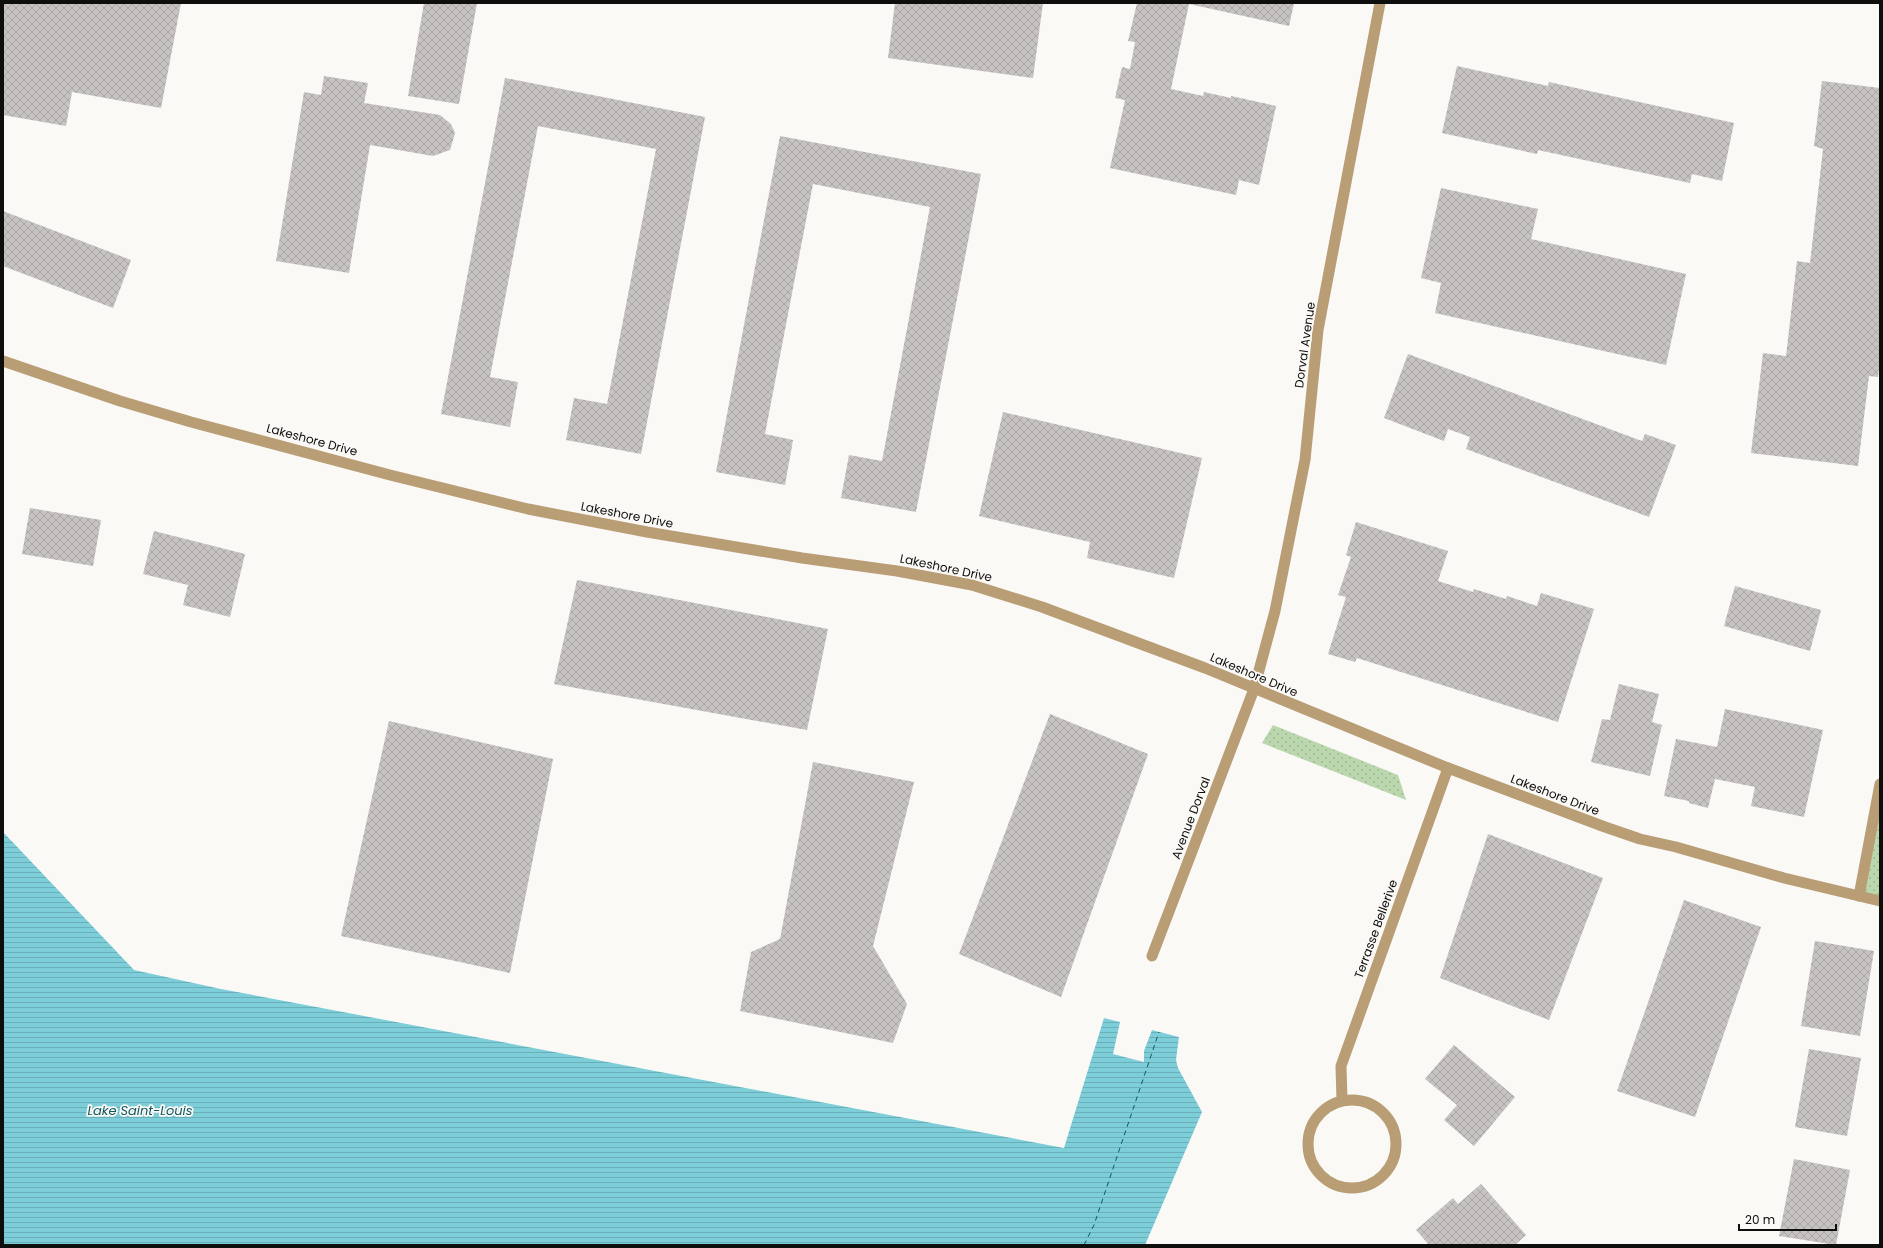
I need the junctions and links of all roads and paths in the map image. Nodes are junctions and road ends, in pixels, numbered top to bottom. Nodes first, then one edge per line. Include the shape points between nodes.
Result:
1 (1380, 3) edge
2 (3, 361) edge
3 (1254, 689) junction
4 (1448, 768) junction
5 (1880, 784) edge
6 (1859, 896) junction
7 (1880, 901) edge
8 (1152, 956) dead end
9 (1342, 1101) junction

1 - 3 street, Dorval Avenue via 1318,330 1305,460 1275,611
2 - 3 street, Lakeshore Drive via 191,422 528,509 647,532 972,585 1097,627
3 - 4 street, Lakeshore Drive
3 - 8 street, Avenue Dorval
4 - 6 street, Lakeshore Drive via 1640,839
4 - 9 street, Terrasse Bellerive via 1341,1066
5 - 6 street
6 - 7 street, Lakeshore Drive
9 - 9 street via 1328,1107 1310,1130 1310,1159 1317,1172 1329,1182 1342,1187 1370,1185 1382,1177 1391,1165 1396,1152 1396,1138 1391,1124 1382,1112 1371,1104 1357,1100

